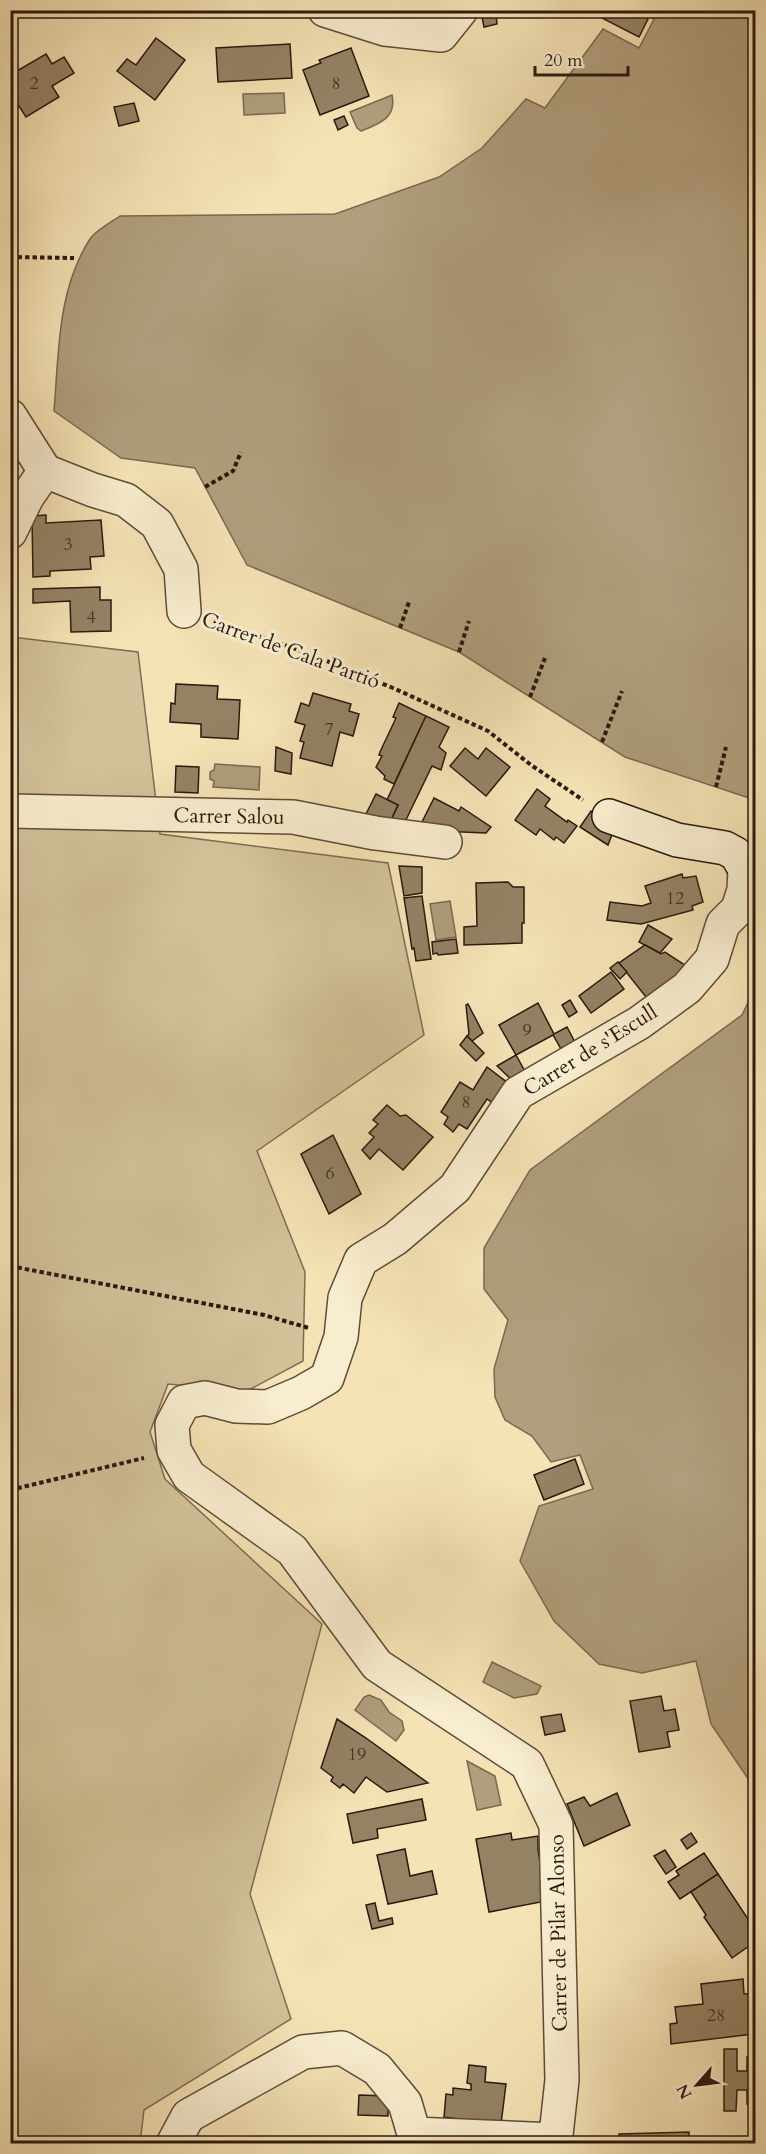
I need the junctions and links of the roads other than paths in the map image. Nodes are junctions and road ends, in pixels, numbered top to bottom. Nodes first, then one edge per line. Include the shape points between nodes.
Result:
1 (325, 10) edge
2 (461, 10) edge
3 (10, 416) edge
4 (45, 471) junction
5 (10, 532) edge
6 (184, 611) road end
7 (10, 811) edge
8 (609, 816) road end
9 (445, 842) dead end
10 (174, 1450) joint
11 (414, 2139) edge
12 (556, 2142) edge
13 (173, 2144) edge

1 - 2 street via 385,29 441,35
3 - 4 street
4 - 5 street
4 - 6 street, Carrer de Cala Partió via 126,500 157,524 181,569
7 - 9 street, Carrer Salou via 293,817
8 - 10 street, Carrer de s'Escull via 677,840 725,848 736,854 744,869 744,890 738,909 723,924 712,959 687,988 639,1023 518,1093 454,1188 395,1239 361,1260 345,1298 341,1337 327,1378 268,1407 236,1406 205,1398 184,1401 172,1425
10 - 12 street, Carrer de Pilar Alonso via 189,1476 292,1550 377,1665 527,1764 556,1825 562,2080
11 - 12 street
11 - 13 street via 405,2103 377,2069 342,2048 303,2052 188,2116

